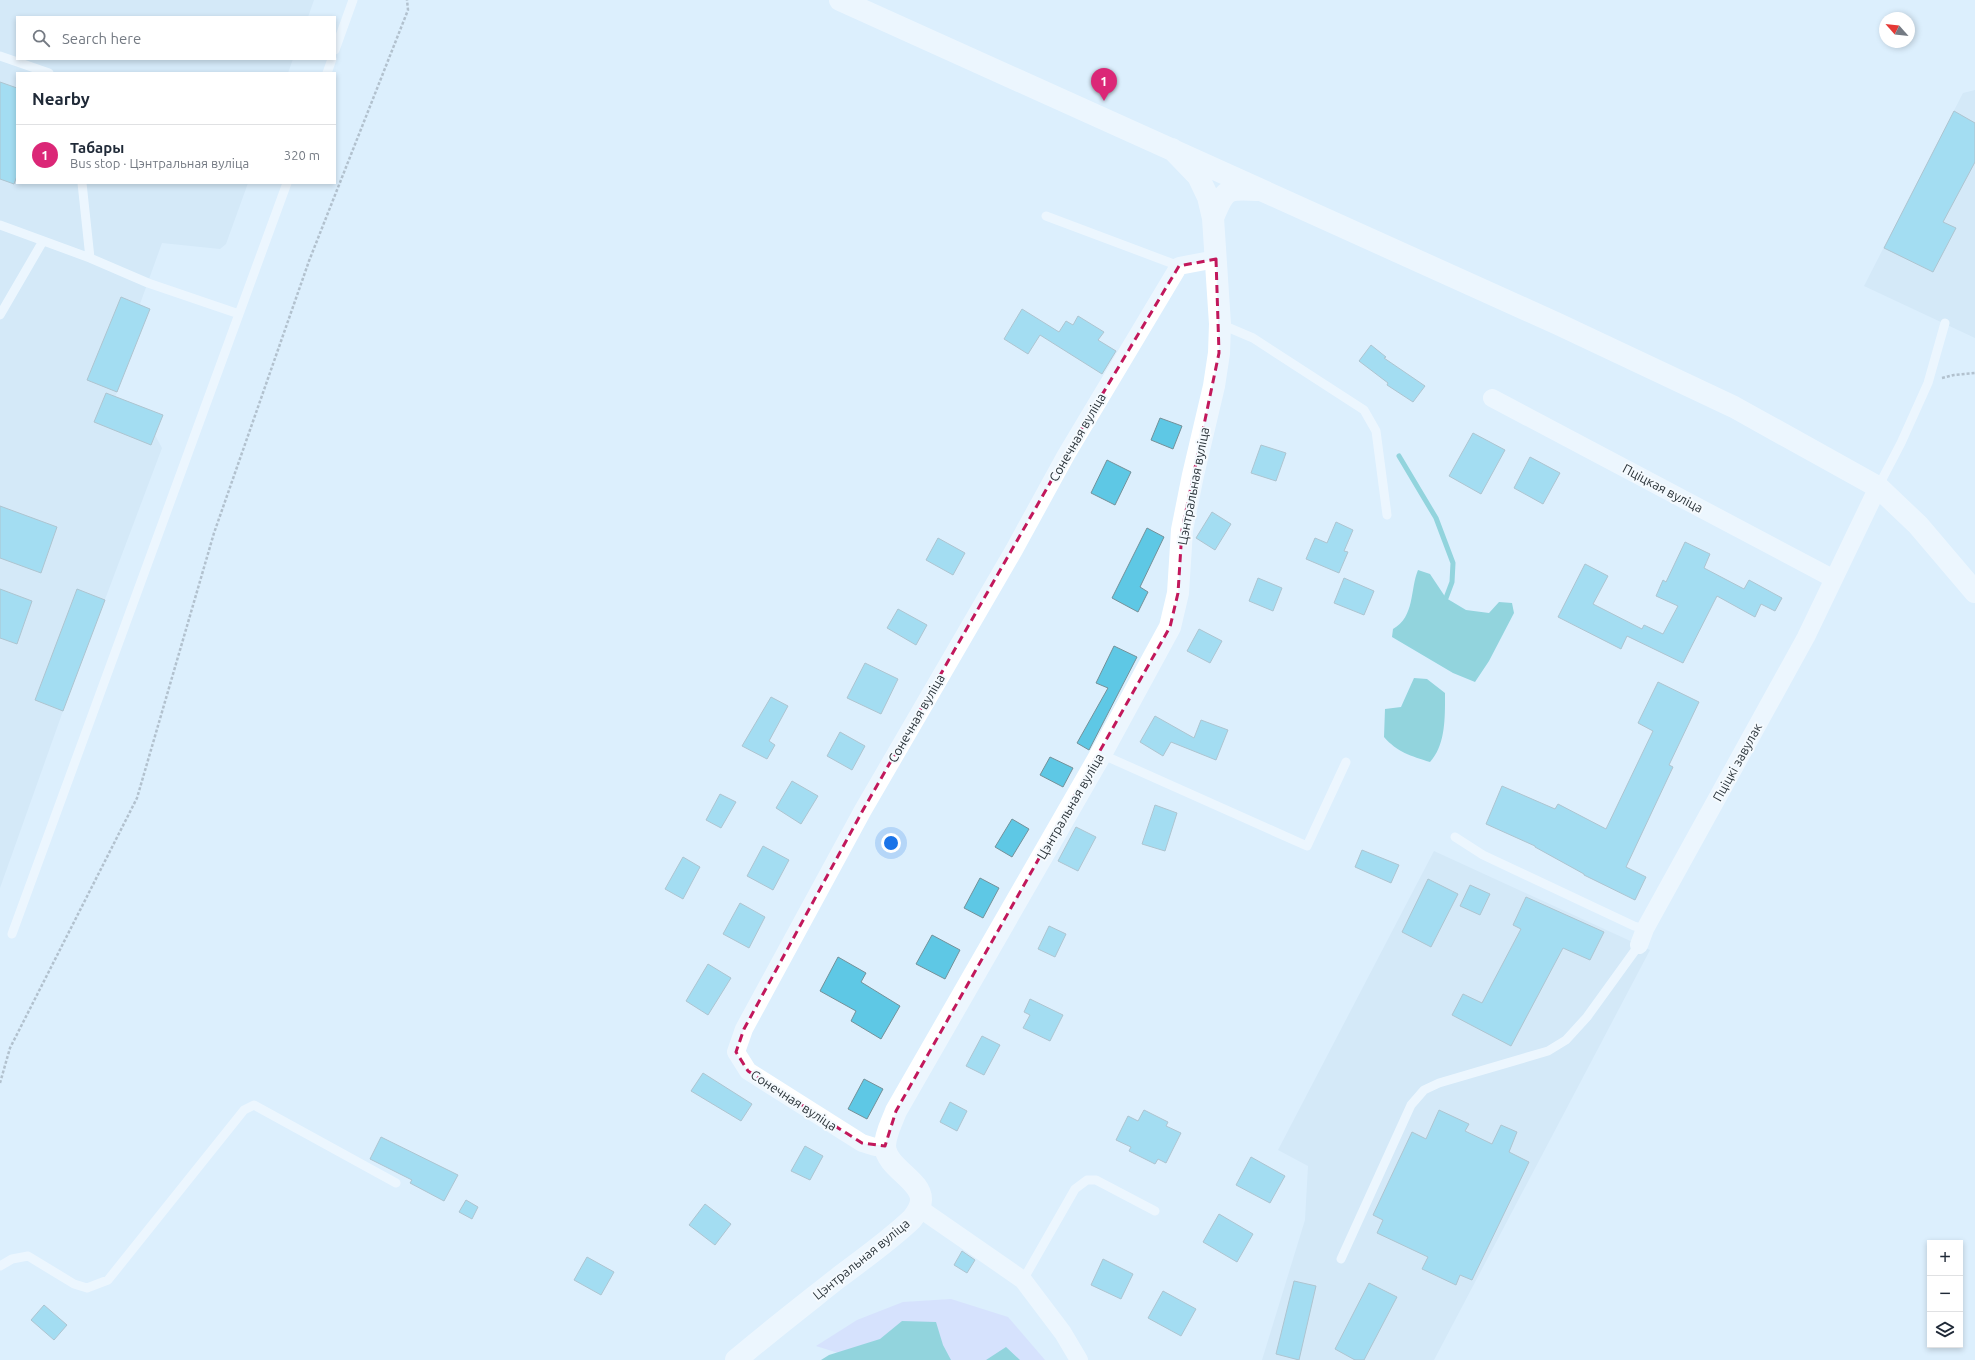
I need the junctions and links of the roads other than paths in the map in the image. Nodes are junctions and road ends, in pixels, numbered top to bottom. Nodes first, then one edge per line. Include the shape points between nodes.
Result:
1 (353, 0) edge
2 (840, 0) edge
3 (336, 47) edge
4 (0, 56) edge
5 (332, 60) edge
6 (46, 72) edge
7 (327, 72) edge
8 (1172, 149) junction
9 (82, 184) edge
10 (287, 184) edge
11 (1262, 190) junction
12 (1046, 216) dead end
13 (1213, 218) junction
14 (0, 225) edge
15 (43, 241) junction
16 (90, 258) junction
17 (1216, 258) junction
18 (1179, 266) junction
19 (239, 314) junction
20 (0, 315) edge
21 (1945, 323) dead end
22 (1220, 324) junction
23 (1492, 398) dead end
24 (1878, 487) junction
25 (1387, 515) dead end
26 (1834, 579) junction
27 (1975, 592) edge
28 (1100, 754) junction
29 (1346, 762) dead end
30 (1455, 837) dead end
31 (12, 934) dead end
32 (1642, 937) junction
33 (885, 1146) junction
34 (396, 1183) dead end
35 (919, 1208) junction
36 (1155, 1211) dead end
37 (1341, 1259) dead end
38 (0, 1266) edge
39 (1023, 1280) junction
40 (736, 1360) edge
41 (1079, 1360) edge

1 - 3 lane
2 - 8 street
4 - 6 lane
5 - 7 lane
8 - 11 street
8 - 13 street, Цэнтральная вуліца via 1198,176 1208,197
9 - 16 lane
10 - 19 lane
11 - 13 street via 1234,189 1226,193 1220,200
11 - 24 street via 1558,324 1727,404
12 - 18 lane
13 - 17 street, Цэнтральная вуліца
14 - 15 lane
15 - 16 lane
15 - 20 lane
16 - 19 lane via 148,283
17 - 18 street
17 - 22 street, Цэнтральная вуліца
18 - 33 street, Сонечная вуліца via 1066,455 867,804 744,1029 736,1052 748,1071 862,1143 874,1147
19 - 31 lane
21 - 24 lane via 1928,383
22 - 25 lane via 1253,338 1364,410 1376,431
22 - 28 street, Цэнтральная вуліца via 1214,386 1182,530 1178,593 1170,627
23 - 26 street, Пціцкая вуліца
24 - 26 street, Пціцкі завулак
24 - 27 street via 1918,525
26 - 32 street, Пціцкі завулак via 1806,637
28 - 29 lane via 1307,846
28 - 33 street, Цэнтральная вуліца via 896,1111 887,1132
30 - 32 lane via 1483,855 1634,926
32 - 37 lane via 1587,1018 1566,1040 1548,1051 1439,1083 1424,1090 1411,1105
33 - 35 street, Цэнтральная вуліца via 890,1160 918,1189 922,1199
34 - 38 lane via 254,1105 244,1110 108,1280 87,1288 74,1284 28,1256 12,1259
35 - 39 street
35 - 40 street, Цэнтральная вуліца via 913,1218 880,1246
36 - 39 lane via 1096,1180 1087,1180 1075,1189
39 - 41 street via 1063,1333

